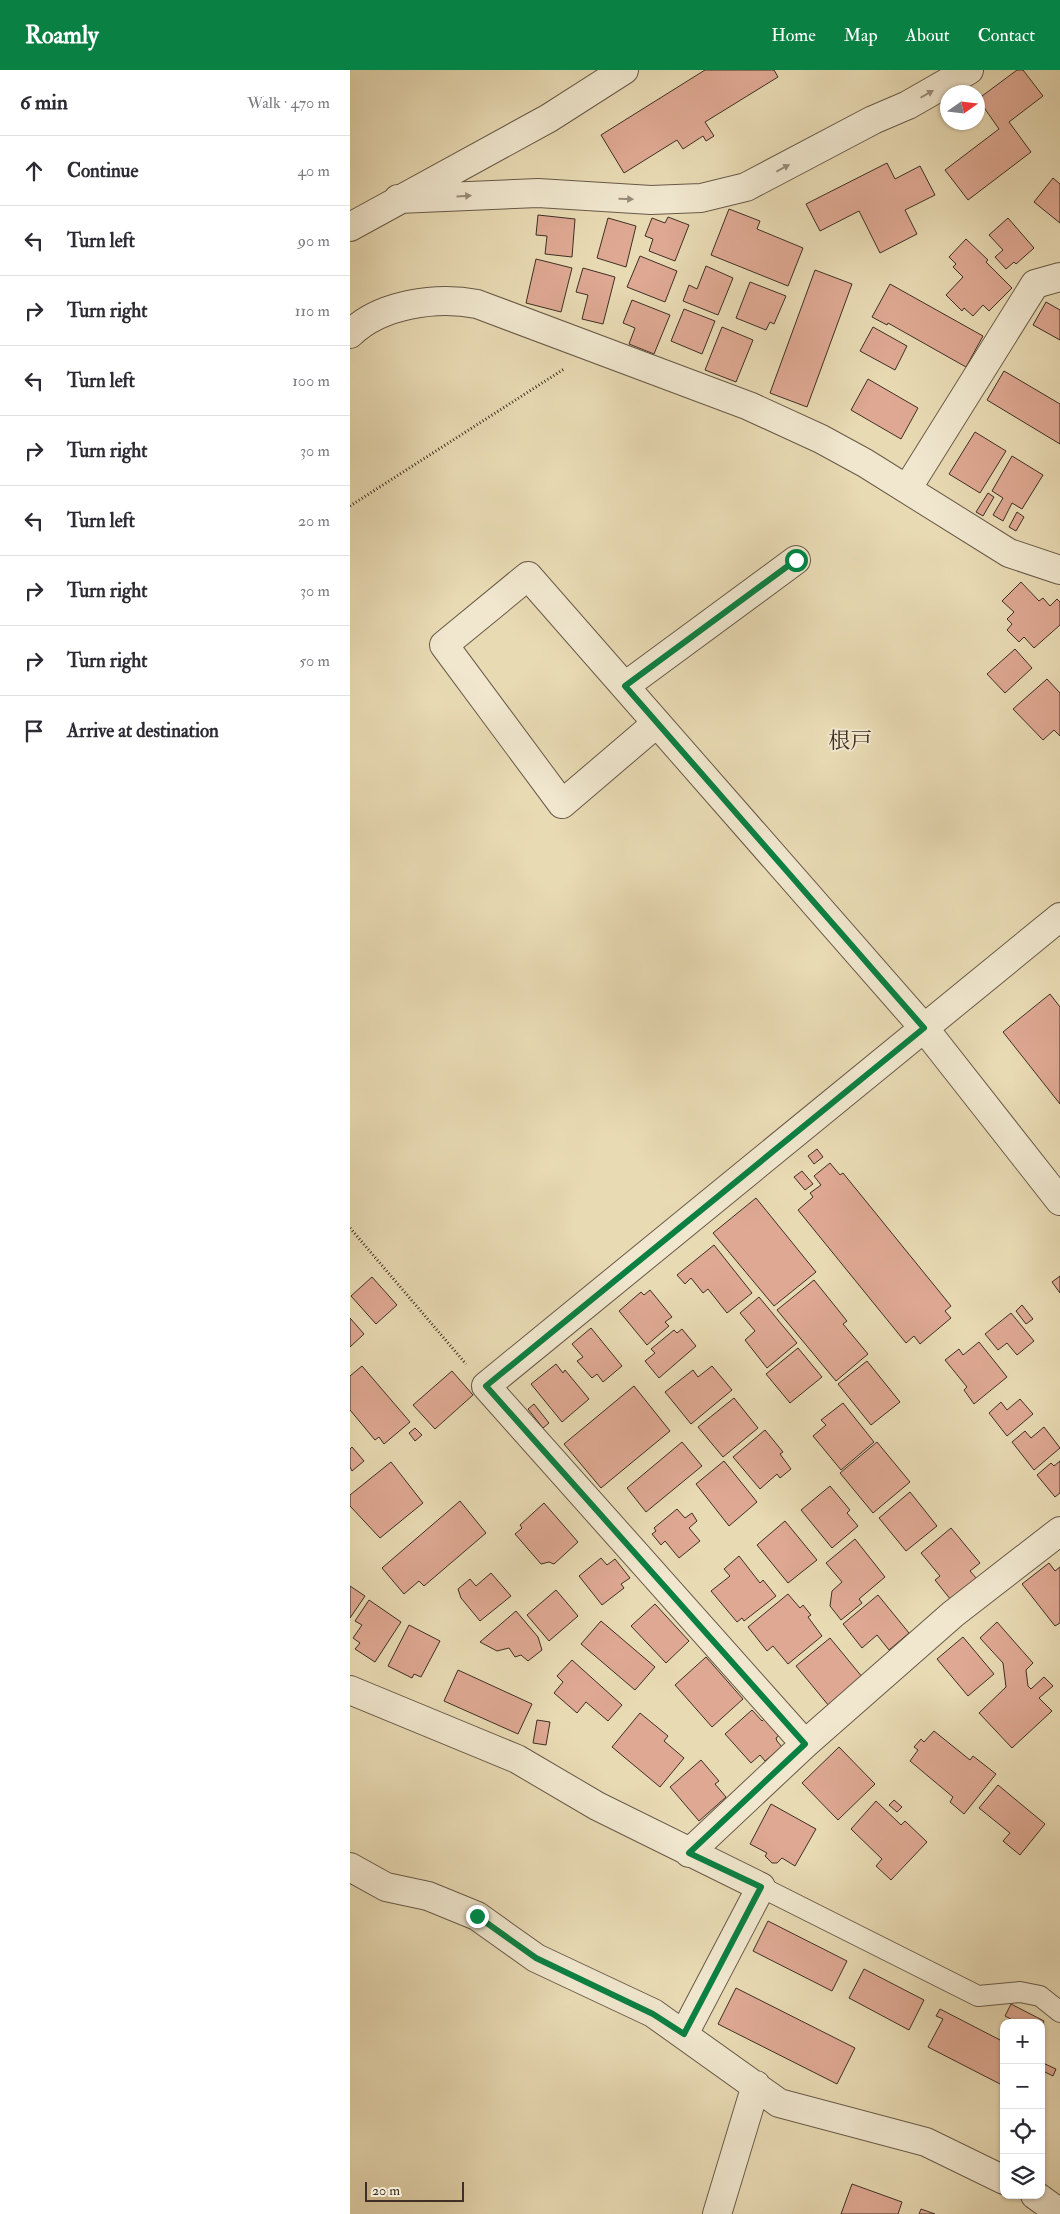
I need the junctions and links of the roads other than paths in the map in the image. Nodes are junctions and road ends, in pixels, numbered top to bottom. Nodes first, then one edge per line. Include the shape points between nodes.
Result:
1 (624, 70) edge
2 (969, 70) edge
3 (398, 199) junction
4 (350, 227) edge
5 (1060, 277) edge
6 (350, 334) edge
7 (907, 489) junction
8 (796, 560) dead end
9 (1060, 570) edge
10 (625, 686) junction
11 (656, 723) junction
12 (1060, 917) edge
13 (924, 1028) junction
14 (1060, 1201) edge
15 (1060, 1531) edge
16 (350, 1690) edge
17 (805, 1744) junction
18 (689, 1853) junction
19 (350, 1867) edge
20 (761, 1887) junction
21 (1060, 2012) edge
22 (684, 2034) junction
23 (756, 2085) junction
24 (1000, 2178) edge
25 (717, 2214) edge

1 - 3 street via 549,118
3 -> 2 street via 538,193 651,200 702,198 746,187 908,105
3 - 4 street
5 - 7 street via 1035,284
6 - 7 street via 359,325 382,313 458,300 477,304 749,406 820,439
7 - 9 street via 1009,553
8 - 10 street
10 - 11 street
10 - 11 street via 528,576 444,645 562,804
11 - 13 street
12 - 13 street
13 - 14 street
13 - 17 street via 486,1386
15 - 17 street via 953,1614
16 - 18 street via 518,1759 596,1806
17 - 18 street
18 - 20 street
19 - 22 street via 386,1887 428,1896 477,1916 536,1958 653,2014
20 - 21 lane via 978,1996 1020,1992 1040,1996
20 - 22 street
22 - 23 street
23 - 24 street via 779,2102 926,2142
23 - 25 street

